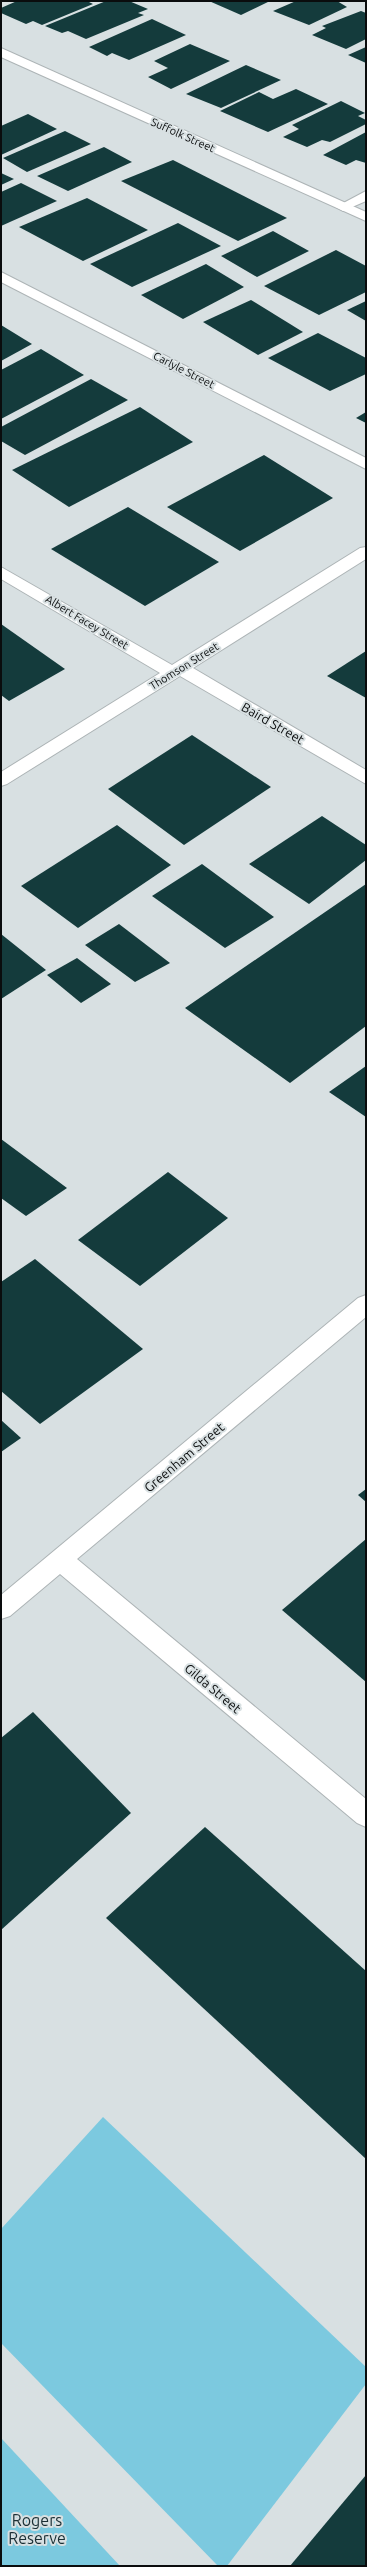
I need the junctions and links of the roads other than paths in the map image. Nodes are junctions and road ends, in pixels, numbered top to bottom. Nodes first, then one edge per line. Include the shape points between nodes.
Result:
1 (1, 52) edge
2 (366, 195) edge
3 (343, 207) junction
4 (366, 217) edge
5 (1, 276) edge
6 (366, 464) edge
7 (366, 552) edge
8 (1, 572) edge
9 (176, 671) junction
10 (366, 778) edge
11 (1, 780) edge
12 (366, 1304) edge
13 (61, 1560) junction
14 (1, 1609) edge
15 (366, 1815) edge

1 - 3 street, Suffolk Street
2 - 3 street
3 - 4 street, Suffolk Street
5 - 6 street, Carlyle Street
7 - 9 street, Thomson Street
8 - 9 street, Albert Facey Street
9 - 10 street, Baird Street
9 - 11 street, Thomson Street
12 - 13 street, Greenham Street
13 - 14 street, Greenham Street
13 - 15 street, Gilda Street

